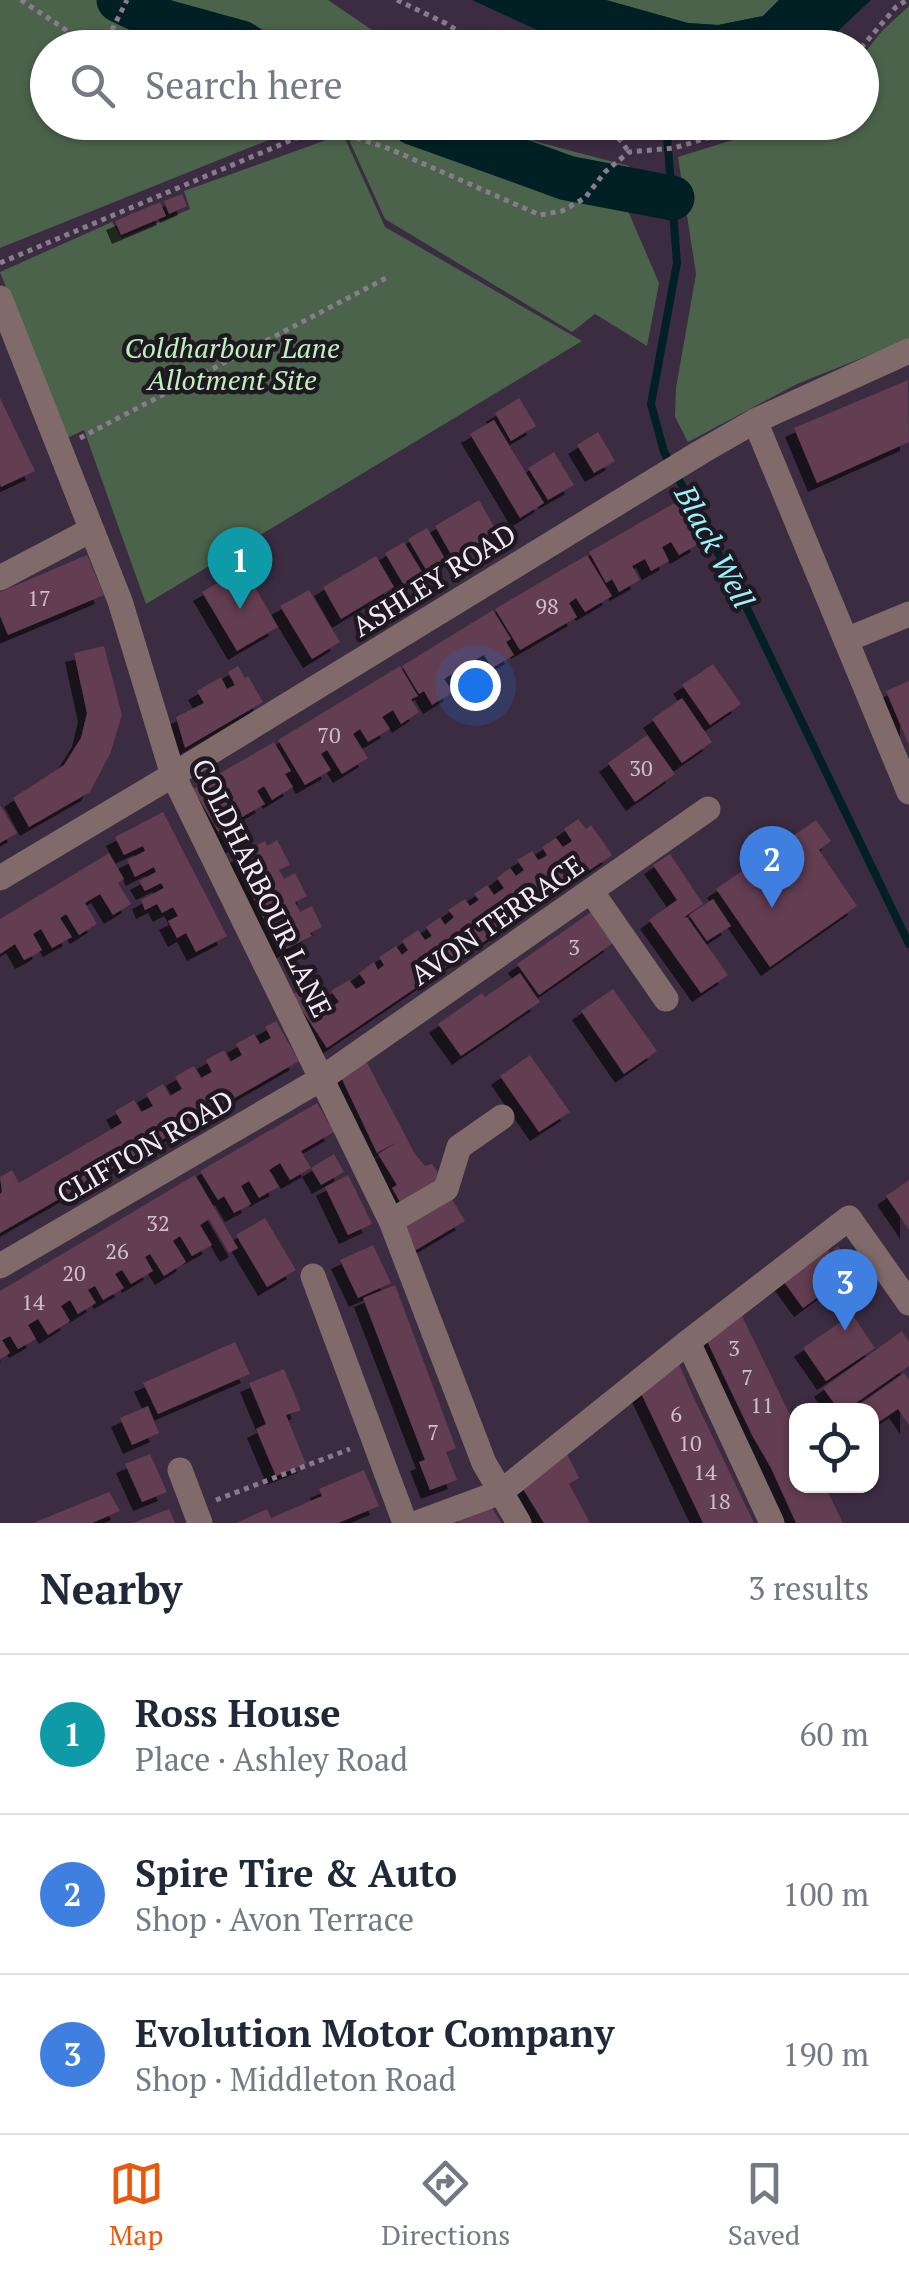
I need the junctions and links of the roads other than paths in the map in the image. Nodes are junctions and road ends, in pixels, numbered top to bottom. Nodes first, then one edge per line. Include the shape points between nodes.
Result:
1 (0, 298) edge
2 (909, 351) edge
3 (755, 421) junction
4 (92, 530) junction
5 (0, 578) edge
6 (909, 614) edge
7 (846, 640) junction
8 (173, 775) junction
9 (909, 792) edge
10 (708, 810) dead end
11 (0, 878) edge
12 (591, 891) junction
13 (666, 999) dead end
14 (321, 1079) junction
15 (502, 1118) dead end
16 (391, 1221) junction
17 (0, 1266) edge
18 (312, 1276) dead end
19 (909, 1303) edge
20 (688, 1342) junction
21 (180, 1470) dead end
22 (501, 1492) junction
23 (197, 1516) edge
24 (405, 1523) edge
25 (418, 1523) edge
26 (520, 1523) edge
27 (772, 1523) edge

1 - 4 street, COLDHARBOUR LANE
2 - 3 street, ASHLEY ROAD
3 - 7 street
3 - 8 street, ASHLEY ROAD
4 - 5 street
4 - 8 street, COLDHARBOUR LANE
6 - 7 street
7 - 9 street
8 - 11 street, ASHLEY ROAD
8 - 14 street, COLDHARBOUR LANE
10 - 12 street, AVON TERRACE
12 - 13 street
12 - 14 street, AVON TERRACE
14 - 16 street, COLDHARBOUR LANE
14 - 17 street, CLIFTON ROAD
15 - 16 street via 459,1147 446,1189
16 - 22 street, COLDHARBOUR LANE
18 - 24 street
19 - 20 street via 849,1218
20 - 22 street
20 - 27 street
21 - 23 street
22 - 25 street
22 - 26 street, COLDHARBOUR LANE

